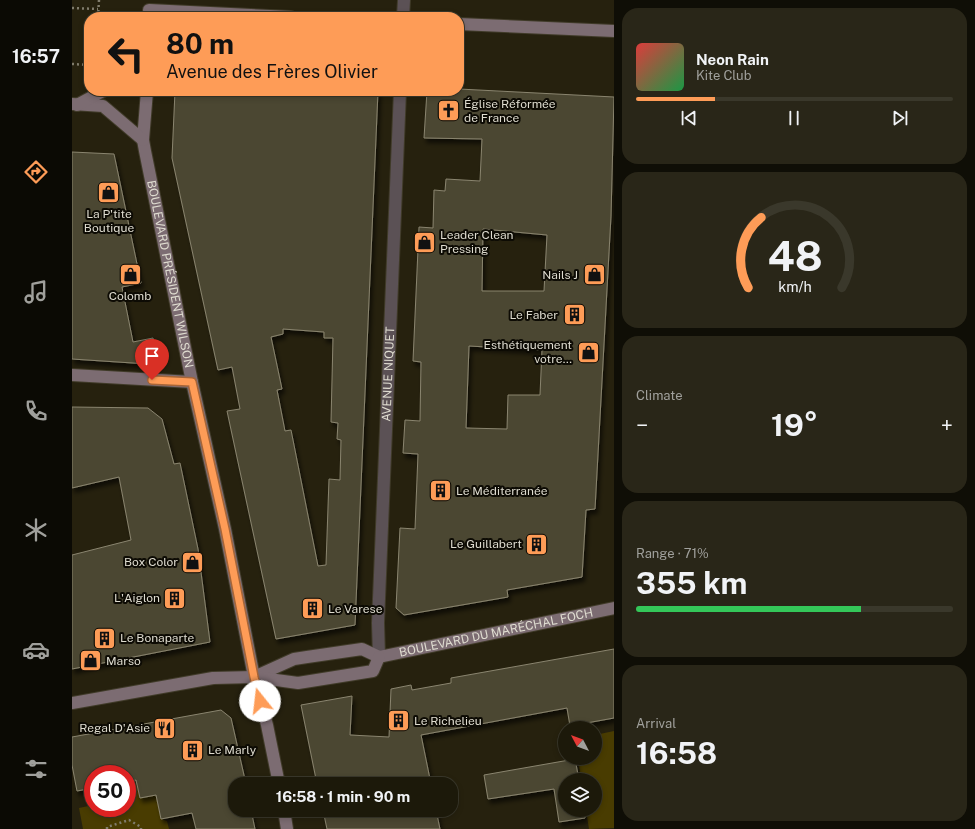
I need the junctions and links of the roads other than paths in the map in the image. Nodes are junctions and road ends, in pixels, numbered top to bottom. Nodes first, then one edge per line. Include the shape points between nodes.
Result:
1 (404, 0) edge
2 (148, 11) edge
3 (172, 12) edge
4 (403, 12) edge
5 (464, 24) edge
6 (614, 31) edge
7 (92, 96) edge
8 (147, 96) edge
9 (400, 96) edge
10 (75, 104) edge
11 (144, 140) junction
12 (72, 376) edge
13 (192, 382) junction
14 (614, 608) edge
15 (379, 657) junction
16 (254, 677) junction
17 (72, 703) edge
18 (277, 777) edge
19 (285, 817) edge
20 (287, 829) edge

1 - 4 street
2 - 3 street
5 - 6 street
7 - 10 street
8 - 11 street, BOULEVARD PRÉSIDENT WILSON
9 - 15 street, AVENUE NIQUET via 378,623
10 - 11 street via 103,106
11 - 13 street, BOULEVARD PRÉSIDENT WILSON
12 - 13 street
13 - 16 street, BOULEVARD PRÉSIDENT WILSON via 225,529
14 - 15 street, BOULEVARD DU MARÉCHAL FOCH
15 - 16 street via 362,649 294,659
15 - 16 street via 373,671 335,678 298,683
16 - 17 street via 213,678
16 - 18 street, BOULEVARD PRÉSIDENT WILSON via 267,725
19 - 20 street

